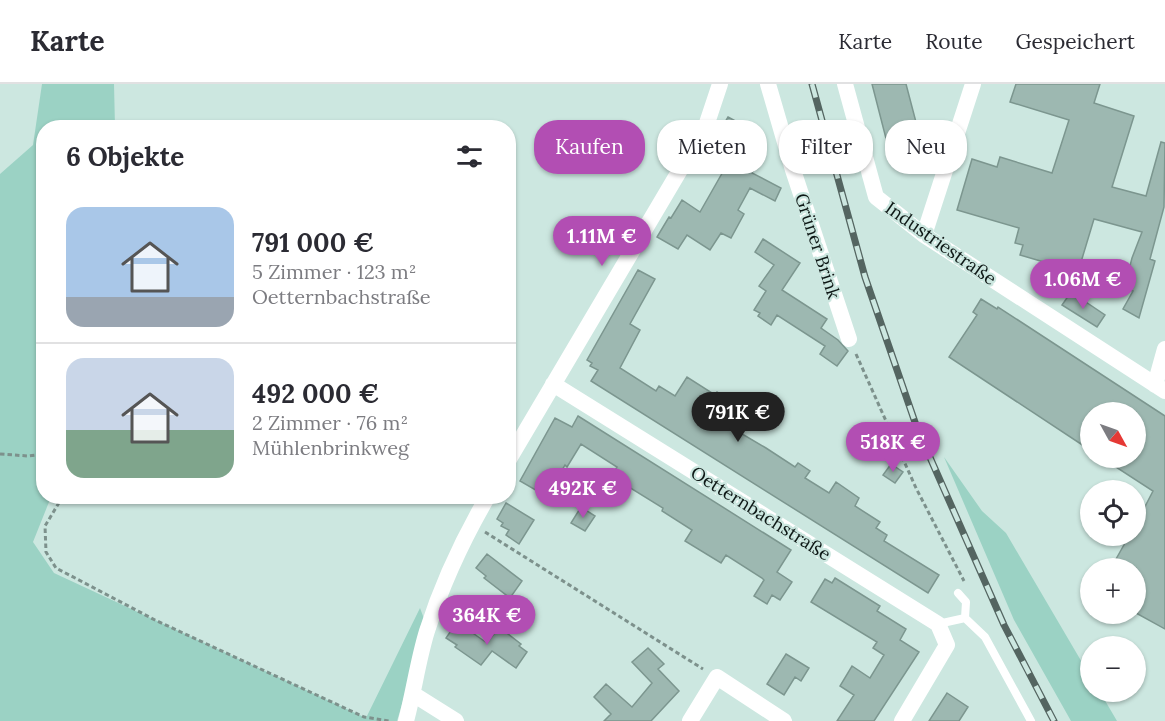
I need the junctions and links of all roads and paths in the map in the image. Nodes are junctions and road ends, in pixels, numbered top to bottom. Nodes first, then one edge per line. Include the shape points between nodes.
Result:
1 (720, 84) edge
2 (768, 84) edge
3 (845, 84) edge
4 (973, 84) edge
5 (924, 235) junction
6 (849, 339) joint
7 (1165, 349) edge
8 (553, 384) junction
9 (1160, 388) edge
10 (516, 447) edge
11 (0, 454) edge
12 (36, 455) edge
13 (58, 504) edge
14 (483, 504) edge
15 (472, 524) junction
16 (958, 593) dead end
17 (966, 602) junction
18 (965, 618) junction
19 (938, 624) junction
20 (717, 678) junction
21 (413, 694) junction
22 (389, 721) edge
23 (406, 721) edge
24 (456, 721) edge
25 (690, 721) edge
26 (784, 721) edge
27 (902, 721) edge
28 (1031, 721) edge

1 - 8 street via 706,126
2 - 6 street, Grüner Brink
3 - 5 street, Industriestraße via 876,197
4 - 5 street
5 - 9 street, Industriestraße
6 - 17 path via 916,488 967,586
7 - 9 street
8 - 10 street
8 - 19 street, Oetternbachstraße
11 - 12 path
13 - 22 path via 45,526 46,552 56,568 155,620 364,717
14 - 15 street
15 - 20 path
15 - 21 street via 426,633
16 - 17 lane
17 - 18 lane
18 - 19 lane
18 - 28 lane via 986,637
19 - 27 street via 947,645
20 - 25 street
20 - 26 street
21 - 23 street
21 - 24 street

